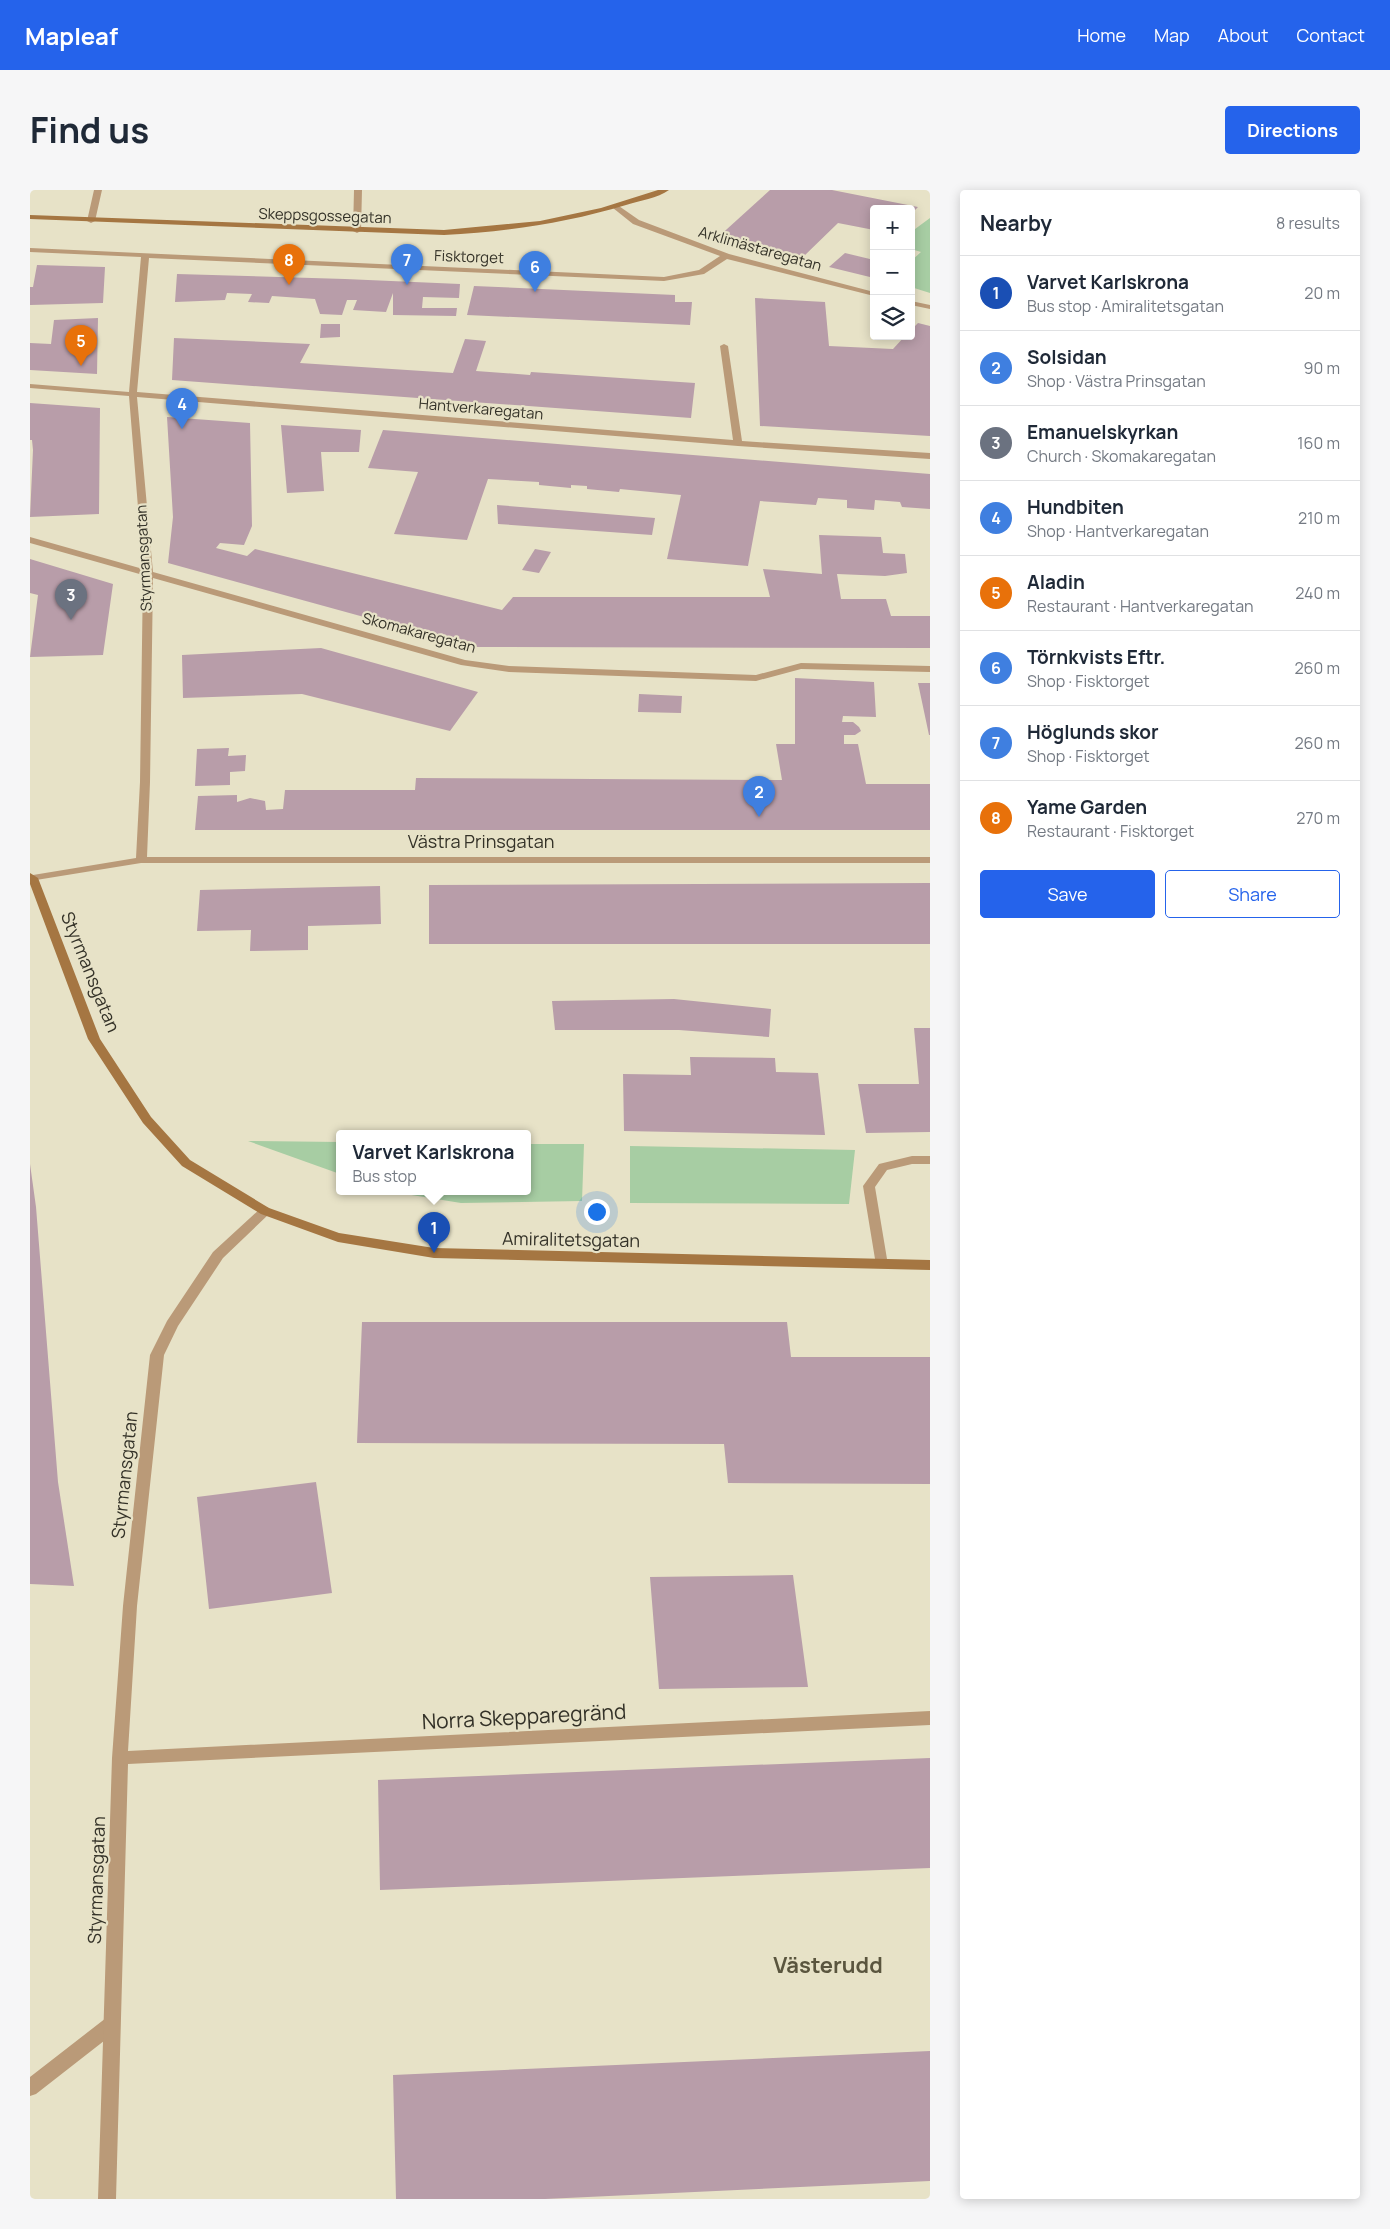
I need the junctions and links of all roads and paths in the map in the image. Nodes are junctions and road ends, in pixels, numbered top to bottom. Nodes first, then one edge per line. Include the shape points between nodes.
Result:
1 (98, 190) edge
2 (358, 190) edge
3 (665, 190) edge
4 (616, 206) junction
5 (30, 217) edge
6 (91, 221) junction
7 (357, 231) junction
8 (30, 250) edge
9 (726, 256) junction
10 (146, 257) junction
11 (870, 293) edge
12 (915, 304) edge
13 (930, 307) edge
14 (724, 346) dead end
15 (30, 386) edge
16 (133, 395) junction
17 (738, 443) junction
18 (930, 456) edge
19 (30, 540) edge
20 (148, 572) junction
21 (930, 669) edge
22 (141, 860) junction
23 (930, 860) edge
24 (31, 877) edge
25 (930, 1160) edge
26 (265, 1211) junction
27 (882, 1265) junction
28 (930, 1265) edge
29 (930, 1718) edge
30 (120, 1758) junction
31 (112, 2024) junction
32 (30, 2088) edge
33 (107, 2199) edge

1 - 6 street
2 - 7 street
3 - 4 street, Skeppsgossegatan
4 - 7 street, Skeppsgossegatan via 525,226 476,232
4 - 9 street, Arklimästaregatan via 636,222
5 - 6 street, Skeppsgossegatan
6 - 7 street, Skeppsgossegatan
8 - 10 street
9 - 10 street, Fisktorget via 701,272 664,279
9 - 11 street, Arklimästaregatan
10 - 16 street, Styrmansgatan
12 - 13 street
14 - 17 street
15 - 16 street, Hantverkaregatan
16 - 17 street, Hantverkaregatan
16 - 20 street, Styrmansgatan
17 - 18 street, Hantverkaregatan
19 - 20 street, Skomakaregatan
20 - 21 street, Skomakaregatan via 464,663 509,669 756,678 801,666
20 - 22 street, Styrmansgatan
22 - 23 street, Västra Prinsgatan
22 - 24 street, Västra Prinsgatan
24 - 26 street, Styrmansgatan via 94,1039 147,1120 186,1163
25 - 27 street via 912,1160 883,1167 869,1186
26 - 27 street, Amiralitetsgatan via 338,1237 434,1253
26 - 30 street, Styrmansgatan via 218,1255 172,1324 157,1356 130,1606
27 - 28 street, Amiralitetsgatan
29 - 30 street, Norra Skepparegränd
30 - 31 street, Styrmansgatan
31 - 32 street
31 - 33 street, Styrmansgatan

